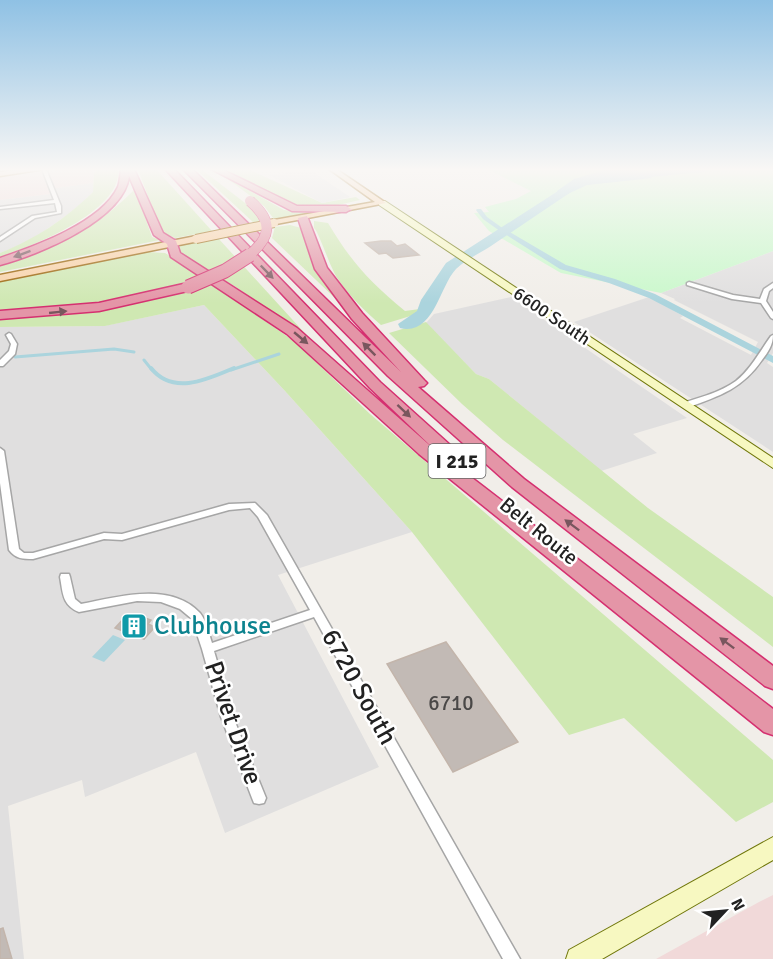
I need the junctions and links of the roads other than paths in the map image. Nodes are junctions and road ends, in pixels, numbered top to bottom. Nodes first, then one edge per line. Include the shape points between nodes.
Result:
1 (53, 214) edge
2 (99, 214) edge
3 (150, 214) edge
4 (212, 214) edge
5 (232, 214) edge
6 (263, 214) edge
7 (323, 214) edge
8 (399, 214) edge
9 (303, 218) junction
10 (0, 229) edge
11 (16, 229) junction
12 (0, 238) edge
13 (172, 243) junction
14 (0, 262) edge
15 (0, 276) edge
16 (689, 284) dead end
17 (773, 285) edge
18 (764, 302) junction
19 (0, 315) edge
20 (773, 317) edge
21 (9, 335) dead end
22 (773, 337) edge
23 (0, 364) edge
24 (686, 405) junction
25 (0, 451) edge
26 (490, 459) junction
27 (773, 464) edge
28 (65, 577) dead end
29 (317, 612) junction
30 (208, 649) junction
31 (773, 679) edge
32 (773, 723) edge
33 (259, 798) dead end
34 (773, 848) edge
35 (512, 959) edge
36 (578, 959) edge

1 - 11 street via 37,216
2 -> 14 highway via 74,230
3 - 13 highway via 159,234
4 -> 32 highway, Belt Route / I 215 via 375,384 480,482
26 -> 5 highway, Belt Route / I 215 via 393,373
19 -> 6 highway, bridge via 99,307 188,287 234,267 259,245 267,231
7 - 9 main road
8 - 24 main road, 6600 South
9 - 13 main road, bridge
9 - 26 highway via 321,269 335,288
10 - 11 street
11 - 12 street
13 - 15 main road
13 -> 32 highway via 175,255 292,330 425,450
16 - 18 street
17 - 18 street via 766,290
18 - 20 street
21 - 23 street via 14,344 12,352
22 - 24 street via 748,377
24 - 27 main road, 6600 South
25 - 29 street, 6720 South via 14,550 22,556 104,536 122,537 229,507 252,505 262,515
31 -> 26 highway, Belt Route / I 215
28 - 30 street, Privet Drive via 70,601 79,608 137,597 162,598 184,606 197,617
29 - 30 street, Privet Drive
29 - 35 street, 6720 South
30 - 33 street, Privet Drive via 227,717
34 - 36 main road

